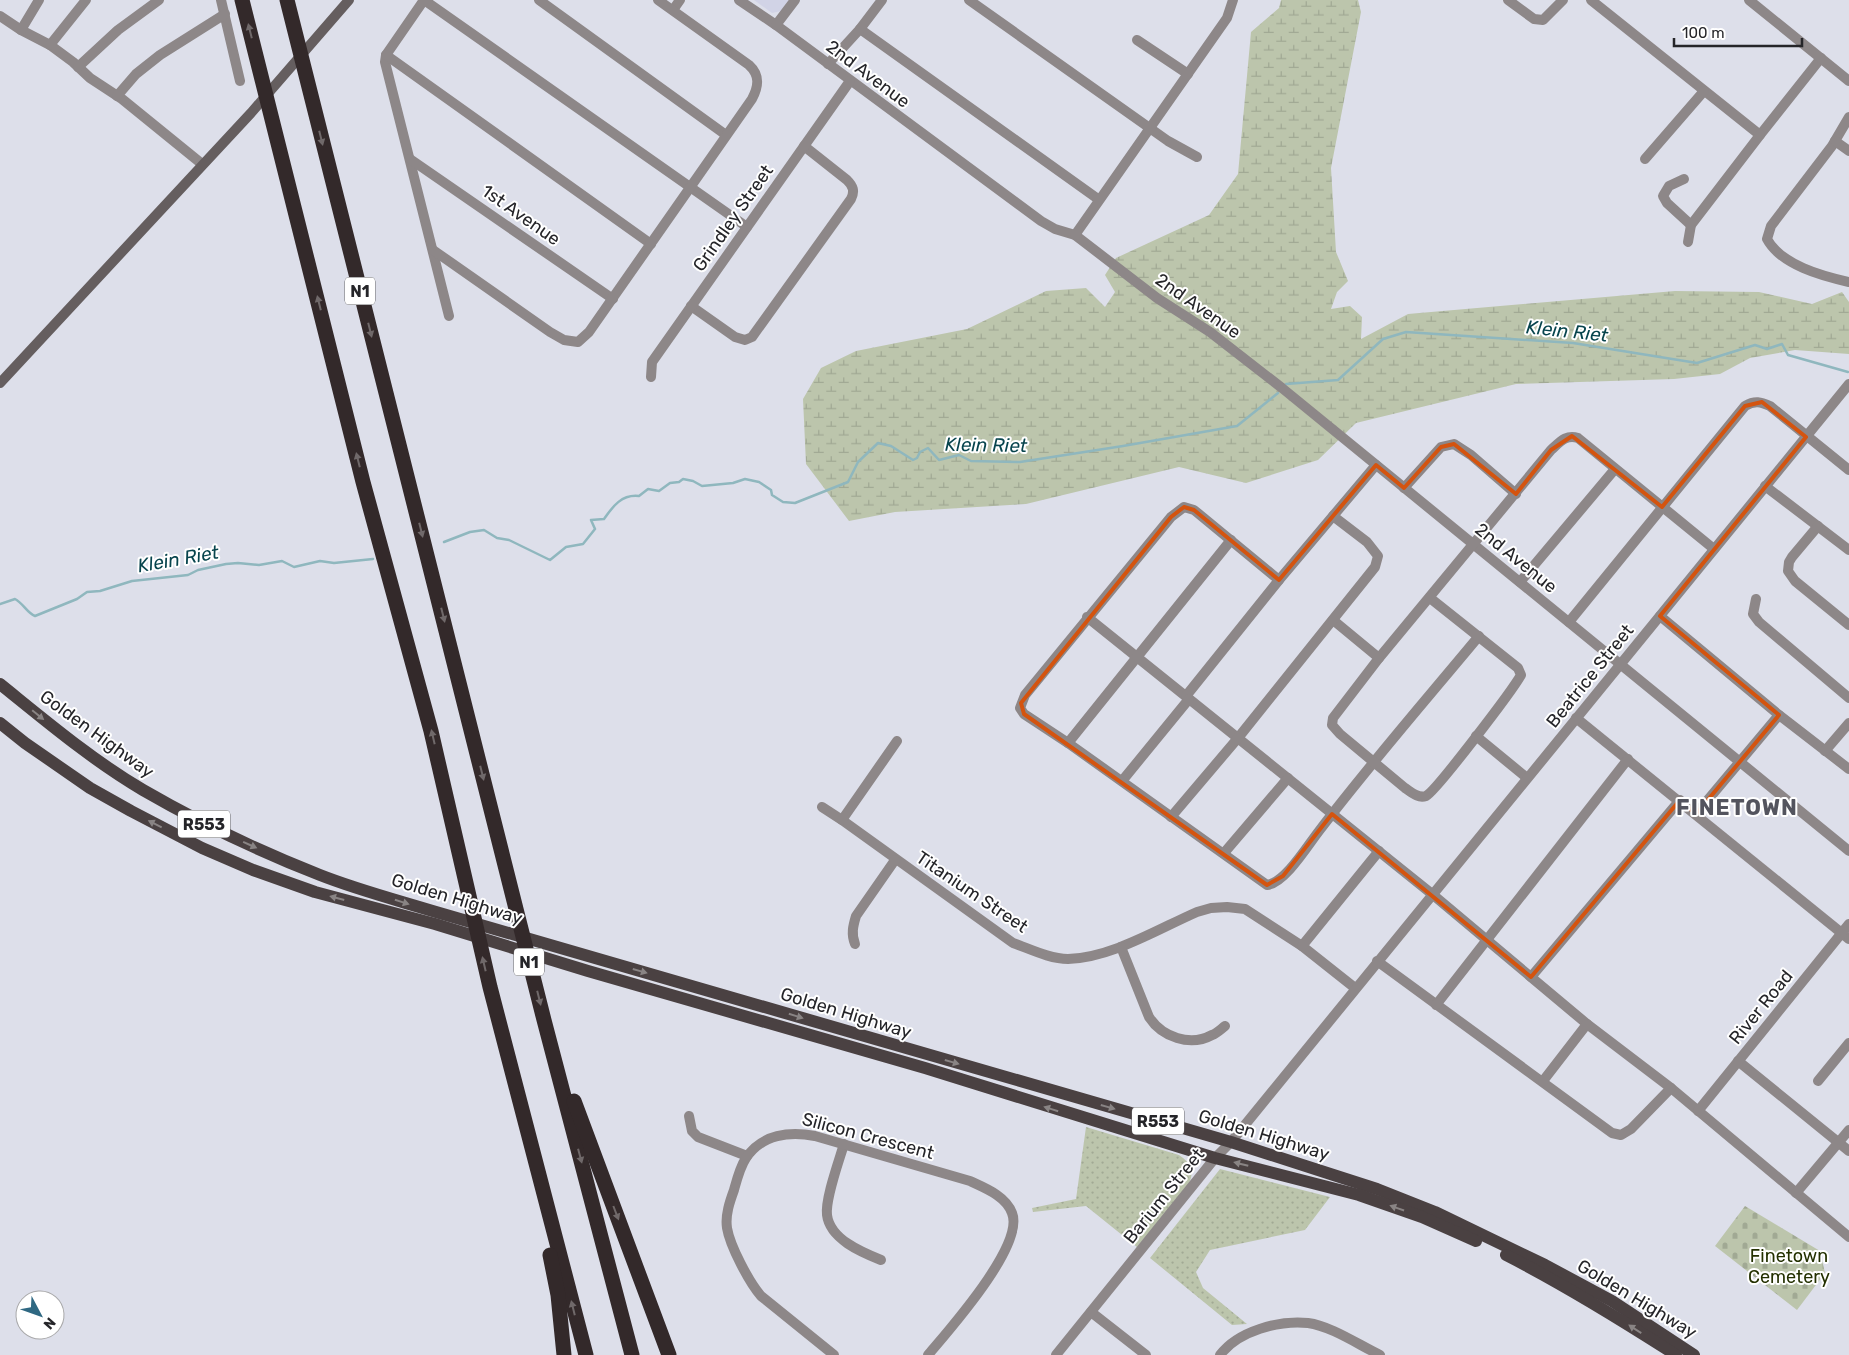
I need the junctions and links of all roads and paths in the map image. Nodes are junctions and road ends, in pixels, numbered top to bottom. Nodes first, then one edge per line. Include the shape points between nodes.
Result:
1 (39, 0) edge
2 (86, 0) edge
3 (158, 0) edge
4 (221, 0) edge
5 (242, 0) edge
6 (287, 0) edge
7 (349, 0) edge
8 (424, 0) edge
9 (539, 0) edge
10 (658, 0) edge
11 (680, 0) edge
12 (739, 0) edge
13 (795, 0) edge
14 (882, 0) edge
15 (969, 0) edge
16 (1232, 0) edge
17 (1508, 0) edge
18 (1563, 0) edge
19 (1591, 0) edge
20 (1754, 2) edge
21 (673, 10) junction
22 (224, 14) junction
23 (0, 16) edge
24 (776, 25) junction
25 (860, 29) junction
26 (21, 30) junction
27 (1137, 40) dead end
28 (50, 45) junction
29 (386, 55) junction
30 (1822, 58) junction
31 (828, 64) junction
32 (78, 67) junction
33 (1188, 74) junction
34 (850, 81) junction
35 (240, 82) dead end
36 (1849, 82) edge
37 (1704, 91) junction
38 (118, 96) junction
39 (1849, 117) edge
40 (1150, 127) junction
41 (1760, 135) junction
42 (726, 136) junction
43 (1835, 141) junction
44 (804, 146) junction
45 (1849, 151) edge
46 (1197, 157) dead end
47 (410, 159) junction
48 (1645, 159) dead end
49 (202, 164) junction
50 (1684, 179) dead end
51 (690, 187) junction
52 (1098, 199) junction
53 (1691, 225) junction
54 (747, 227) junction
55 (1075, 235) junction
56 (1688, 242) dead end
57 (651, 244) junction
58 (433, 250) junction
59 (1849, 282) edge
60 (613, 299) junction
61 (691, 306) junction
62 (449, 316) dead end
63 (651, 377) dead end
64 (0, 384) edge
65 (1849, 384) edge
66 (1806, 437) junction
67 (1376, 465) junction
68 (1615, 468) junction
69 (1849, 470) edge
70 (1765, 486) junction
71 (1404, 488) junction
72 (1516, 494) junction
73 (1662, 507) junction
74 (1332, 516) junction
75 (1818, 526) junction
76 (1231, 540) junction
77 (1474, 545) junction
78 (1714, 549) junction
79 (1849, 550) edge
80 (1279, 580) junction
81 (1520, 582) junction
82 (1430, 598) junction
83 (1756, 599) dead end
84 (1660, 616) junction
85 (1088, 617) junction
86 (1333, 620) junction
87 (1569, 622) junction
88 (1849, 625) edge
89 (1479, 636) junction
90 (1136, 656) junction
91 (1379, 658) junction
92 (1620, 664) junction
93 (0, 684) edge
94 (1187, 697) junction
95 (1849, 698) edge
96 (1779, 715) junction
97 (1576, 718) junction
98 (0, 723) edge
99 (1849, 723) edge
100 (1476, 736) junction
101 (1238, 738) junction
102 (897, 741) dead end
103 (1068, 743) junction
104 (1826, 751) junction
105 (1628, 759) junction
106 (1740, 762) junction
107 (1374, 763) junction
108 (1849, 769) edge
109 (1288, 778) junction
110 (1527, 778) junction
111 (1122, 781) junction
112 (1680, 800) junction
113 (822, 808) dead end
114 (1332, 814) junction
115 (1696, 814) junction
116 (1171, 817) junction
117 (842, 820) junction
118 (1378, 851) junction
119 (1849, 851) edge
120 (1224, 853) junction
121 (896, 860) junction
122 (1432, 894) junction
123 (435, 918) junction
124 (1849, 924) edge
125 (1846, 936) edge
126 (1486, 939) junction
127 (855, 944) dead end
128 (1302, 946) junction
129 (1121, 947) junction
130 (1378, 961) junction
131 (1531, 977) junction
132 (1355, 988) junction
133 (1436, 1005) junction
134 (544, 1020) junction
135 (1587, 1024) junction
136 (1225, 1026) dead end
137 (1849, 1043) edge
138 (505, 1044) junction
139 (1738, 1061) junction
140 (1818, 1081) dead end
141 (1544, 1082) junction
142 (1671, 1088) junction
143 (1698, 1111) junction
144 (689, 1116) dead end
145 (1849, 1130) edge
146 (1231, 1142) junction
147 (1838, 1142) junction
148 (844, 1144) junction
149 (1849, 1151) edge
150 (747, 1156) junction
151 (1215, 1158) junction
152 (1796, 1193) junction
153 (1849, 1237) edge
154 (881, 1260) dead end
155 (1091, 1312) junction
156 (827, 1353) edge
157 (564, 1355) edge
158 (586, 1355) edge
159 (632, 1355) edge
160 (669, 1355) edge
161 (928, 1355) edge
162 (1056, 1355) edge
163 (1146, 1355) edge
164 (1220, 1355) edge
165 (1380, 1355) edge
166 (1676, 1355) edge
167 (1694, 1355) edge

1 - 26 street
2 - 28 street
3 - 32 street via 112,34
4 - 22 street
138 -> 5 highway, N1 via 431,732 363,482
6 -> 134 highway, N1
7 - 49 street
8 - 29 street
8 - 51 street
9 - 42 street
10 - 21 street
11 - 21 street
12 - 24 street, 2nd Avenue
13 - 24 street
14 - 25 street
15 - 40 street
16 - 33 street via 1226,18
17 - 18 street via 1534,19 1543,20
19 - 37 street
20 - 30 street
21 - 42 street via 749,65 756,74 757,89
22 - 35 street
22 - 38 street via 160,55 136,74
23 - 26 street
24 - 31 street, 2nd Avenue
25 - 31 street
25 - 52 street
26 - 28 street
27 - 33 street
28 - 32 street
29 - 47 street via 388,76
29 - 57 street
30 - 36 street
30 - 41 street
31 - 34 street, 2nd Avenue
32 - 38 street
33 - 40 street
34 - 44 street, Grindley Street
34 - 55 street, 2nd Avenue via 1041,221
37 - 41 street
37 - 48 street
38 - 49 street
39 - 43 street
40 - 46 street via 1176,147
40 - 52 street
41 - 53 street
42 - 51 street
43 - 45 street
43 - 59 street via 1771,226 1767,238 1775,251 1812,272
44 - 54 street, Grindley Street
44 - 61 street via 847,180 854,193 851,199 752,337 745,340 735,337
47 - 58 street
47 - 60 street, 1st Avenue
49 - 64 street
50 - 53 street via 1669,186 1663,196 1667,204
51 - 54 street
51 - 57 street
52 - 55 street
53 - 56 street
54 - 61 street, Grindley Street
55 - 67 street, 2nd Avenue via 1169,308 1210,332
57 - 60 street
58 - 60 street via 550,332 572,343 582,340
58 - 62 street
61 - 63 street, Grindley Street via 652,362
65 - 66 street, Beatrice Street
66 - 69 street
66 - 70 street, Beatrice Street
66 - 73 street via 1770,406 1756,402 1745,406
67 - 71 street, 2nd Avenue
67 - 74 street
68 - 72 street via 1583,441 1572,436 1551,450
68 - 73 street
68 - 81 street
70 - 75 street
70 - 78 street, Beatrice Street
71 - 72 street via 1441,448 1454,444
71 - 77 street, 2nd Avenue
72 - 77 street
73 - 78 street
73 - 87 street
74 - 80 street
74 - 86 street via 1378,556 1371,573
75 - 79 street
75 - 88 street via 1792,557 1788,571
76 - 80 street
76 - 85 street via 1194,510 1184,508 1177,511
76 - 90 street
77 - 81 street, 2nd Avenue
77 - 82 street
78 - 84 street, Beatrice Street
80 - 94 street
81 - 87 street, 2nd Avenue
82 - 89 street
82 - 91 street
83 - 95 street via 1753,614 1759,622
84 - 92 street, Beatrice Street
84 - 96 street
85 - 90 street
85 - 103 street via 1020,703 1024,714
86 - 91 street
86 - 101 street
87 - 92 street, 2nd Avenue
89 - 100 street via 1518,668 1521,675
89 - 107 street
90 - 94 street
90 - 103 street
91 - 107 street via 1332,722 1340,734
92 - 97 street, Beatrice Street
92 - 106 street, 2nd Avenue
93 -> 123 main road, Golden Highway / R553 via 106,766 212,828 322,876
94 - 101 street
94 - 111 street
96 - 104 street
96 - 106 street
97 - 105 street
97 - 110 street, Beatrice Street
123 -> 98 main road, Golden Highway / R553 via 315,892 202,848 90,788
99 - 104 street
100 - 107 street via 1425,796 1414,795
100 - 110 street
101 - 109 street
101 - 116 street
102 - 117 street
103 - 111 street
104 - 108 street
105 - 112 street
105 - 126 street
106 - 115 street
106 - 119 street, 2nd Avenue
107 - 114 street
109 - 114 street
109 - 120 street
110 - 122 street, Beatrice Street
111 - 116 street
112 - 115 street
112 - 131 street
113 - 117 street, Titanium Street
114 - 118 street
114 - 120 street via 1283,876 1272,884 1263,883
115 - 125 street
116 - 120 street
117 - 121 street, Titanium Street
118 - 122 street
118 - 128 street
121 - 127 street via 856,916 852,926
121 - 129 street, Titanium Street via 1013,943 1068,959
122 - 126 street
122 - 130 street, Beatrice Street
123 -> 146 main road, Golden Highway / R553 via 593,957
151 -> 123 main road, Golden Highway / R553 via 924,1068 588,971
124 - 125 street, River Road
125 - 139 street, River Road
126 - 131 street
126 - 133 street
128 - 129 street, Titanium Street via 1245,909 1227,907 1197,912
128 - 132 street, Titanium Street
129 - 136 street via 1149,1017 1162,1032 1174,1038 1195,1040 1211,1036
130 - 132 street, Beatrice Street
130 - 133 street
131 - 135 street
132 - 146 street, Barium Street
133 - 141 street
134 -> 159 highway, N1
134 -> 160 highway
135 - 141 street
135 - 142 street
137 - 140 street
138 - 157 highway via 558,1294
158 -> 138 highway, N1
139 - 143 street, River Road
139 - 147 street
141 - 142 street via 1617,1135 1631,1129
142 - 143 street
143 - 152 street
144 - 150 street via 692,1131 698,1137
145 - 147 street
146 - 151 street, Barium Street
146 - 167 main road, Golden Highway / R553 via 1377,1189 1435,1212 1603,1297
147 - 149 street
147 - 152 street
148 - 150 street, Silicon Crescent via 788,1133 771,1137
148 - 154 street via 827,1208 828,1222 856,1249
148 - 161 street, Silicon Crescent via 970,1181 990,1191 1012,1211 1014,1225 1001,1258 978,1293
150 - 156 street, Silicon Crescent via 727,1213 727,1228 733,1245 752,1286
151 - 155 street, Barium Street
166 -> 151 main road, Golden Highway / R553 via 1604,1308 1540,1272 1422,1217 1359,1195
152 - 153 street
155 - 162 street, Barium Street
155 - 163 street
164 - 165 street via 1233,1341 1252,1331 1308,1323

